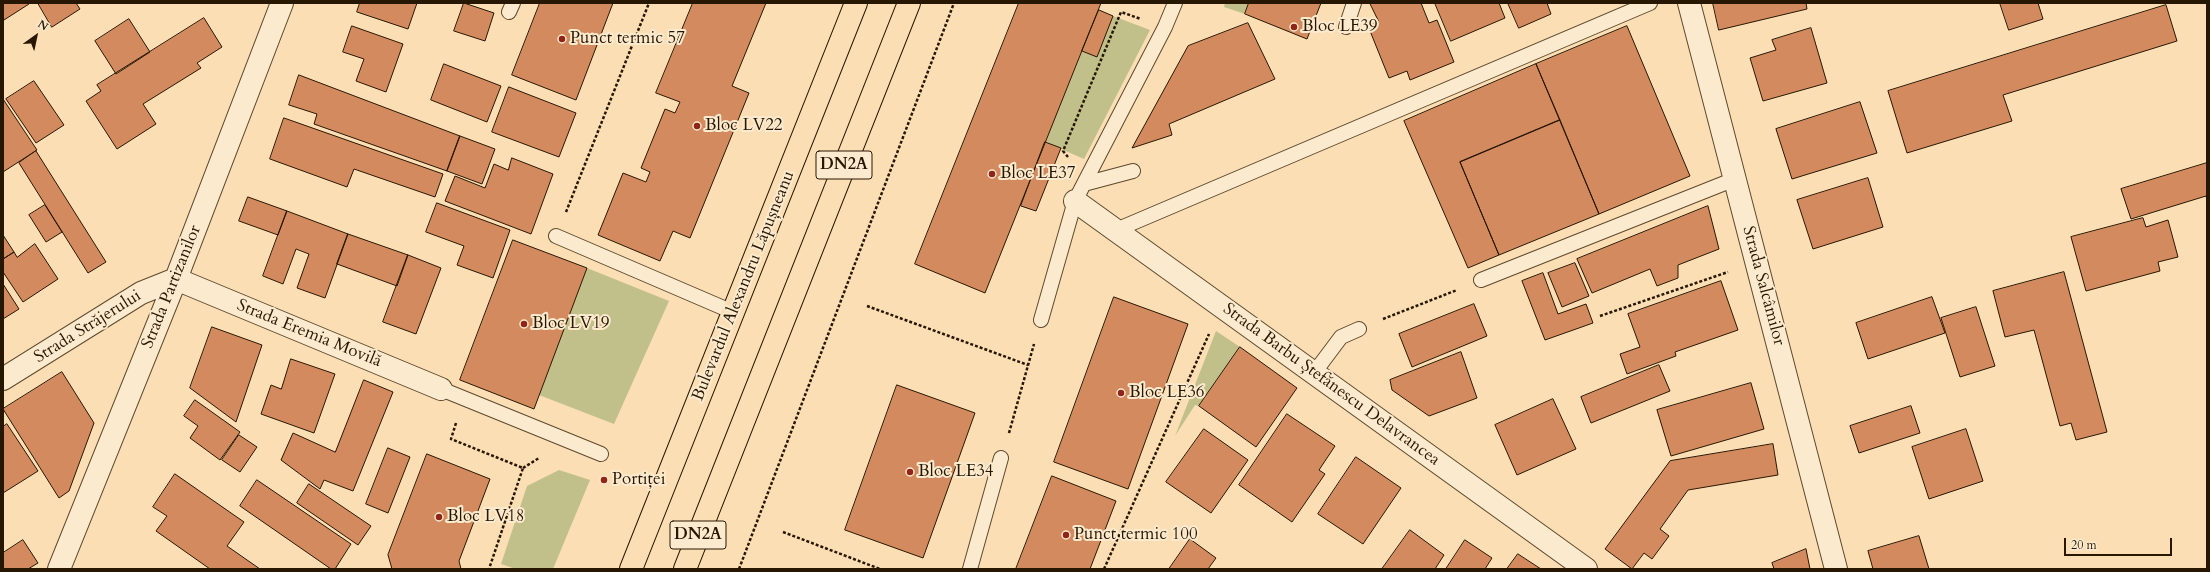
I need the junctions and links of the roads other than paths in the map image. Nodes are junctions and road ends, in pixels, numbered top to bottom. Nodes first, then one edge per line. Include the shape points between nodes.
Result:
1 (282, 3) edge
2 (856, 3) edge
3 (909, 3) edge
4 (1175, 3) edge
5 (1354, 3) edge
6 (1650, 3) edge
7 (1689, 3) edge
8 (1346, 27) dead end
9 (1134, 171) dead end
10 (1735, 179) junction
11 (1082, 187) junction
12 (1116, 230) junction
13 (556, 236) road end
14 (176, 279) junction
15 (1481, 280) road end
16 (733, 312) junction
17 (1041, 320) road end
18 (1359, 329) road end
19 (1314, 372) junction
20 (3, 380) edge
21 (441, 389) joint
22 (601, 454) dead end
23 (1001, 458) road end
24 (59, 569) edge
25 (631, 569) edge
26 (685, 569) edge
27 (970, 569) edge
28 (1586, 569) edge
29 (1836, 569) edge

1 - 14 street, Strada Partizanilor
2 - 16 main road, Bulevardul Alexandru Lăpușneanu
3 - 26 main road, DN2A
4 - 11 lane via 1165,28
5 - 8 lane
6 - 12 lane
7 - 10 street, Strada Salcâmilor
9 - 11 lane
10 - 15 lane
10 - 29 street, Strada Salcâmilor
11 - 12 street, Strada Barbu Ștefănescu Delavrancea
11 - 17 lane
12 - 19 street, Strada Barbu Ștefănescu Delavrancea
13 - 16 lane
14 - 20 street, Strada Străjerului via 141,293
14 - 21 street, Strada Eremia Movilă
14 - 24 street, Strada Partizanilor
16 - 25 main road, Bulevardul Alexandru Lăpușneanu
18 - 19 lane via 1341,337
19 - 28 street, Strada Barbu Ștefănescu Delavrancea
21 - 22 lane
23 - 27 lane

